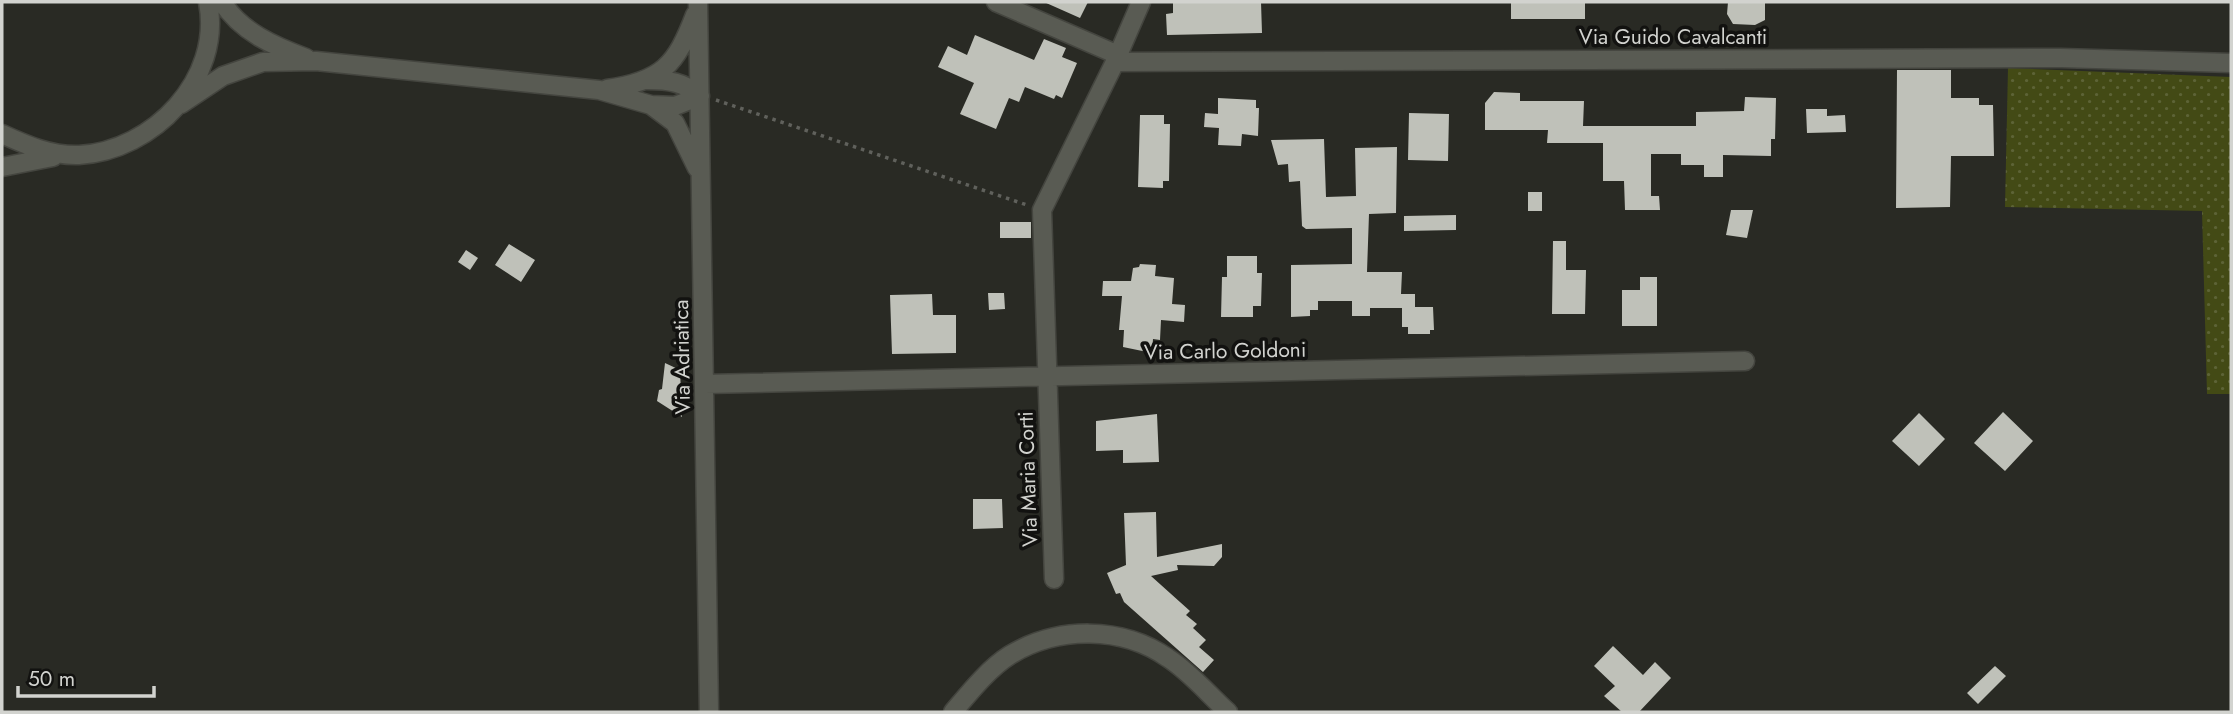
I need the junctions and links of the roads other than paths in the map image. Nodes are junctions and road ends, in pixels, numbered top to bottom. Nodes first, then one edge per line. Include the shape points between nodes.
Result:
1 (208, 2) edge
2 (222, 2) edge
3 (996, 2) edge
4 (1141, 2) edge
5 (698, 5) edge
6 (1117, 59) junction
7 (316, 61) junction
8 (2231, 63) edge
9 (647, 80) junction
10 (598, 90) junction
11 (701, 96) junction
12 (181, 104) junction
13 (651, 105) junction
14 (2, 134) edge
15 (78, 155) junction
16 (2, 167) edge
17 (702, 180) junction
18 (1745, 361) dead end
19 (1047, 378) junction
20 (705, 384) junction
21 (1054, 579) dead end
22 (709, 712) edge
23 (953, 712) edge
24 (1228, 712) edge

1 - 12 street via 203,62
2 - 7 street via 266,44
3 - 6 street
4 - 6 street
5 - 9 street via 682,48 669,67
5 - 11 street, Via Adriatica
6 - 8 street, Via Guido Cavalcanti via 2061,58
6 - 19 street, Via Maria Corti via 1042,210
7 - 10 street
7 - 12 street via 263,62 223,76
9 - 10 street
9 - 11 street via 687,85
10 - 13 street
11 - 13 street via 675,106
11 - 17 street, Via Adriatica
12 - 15 street via 152,131 117,148
13 - 17 street via 676,123
14 - 15 street via 36,150
15 - 16 street
17 - 20 street, Via Adriatica
18 - 19 street, Via Carlo Goldoni
19 - 20 street, Via Carlo Goldoni
19 - 21 street, Via Maria Corti
20 - 22 street, Via Adriatica
23 - 24 street via 1008,656 1033,643 1102,633 1169,658

